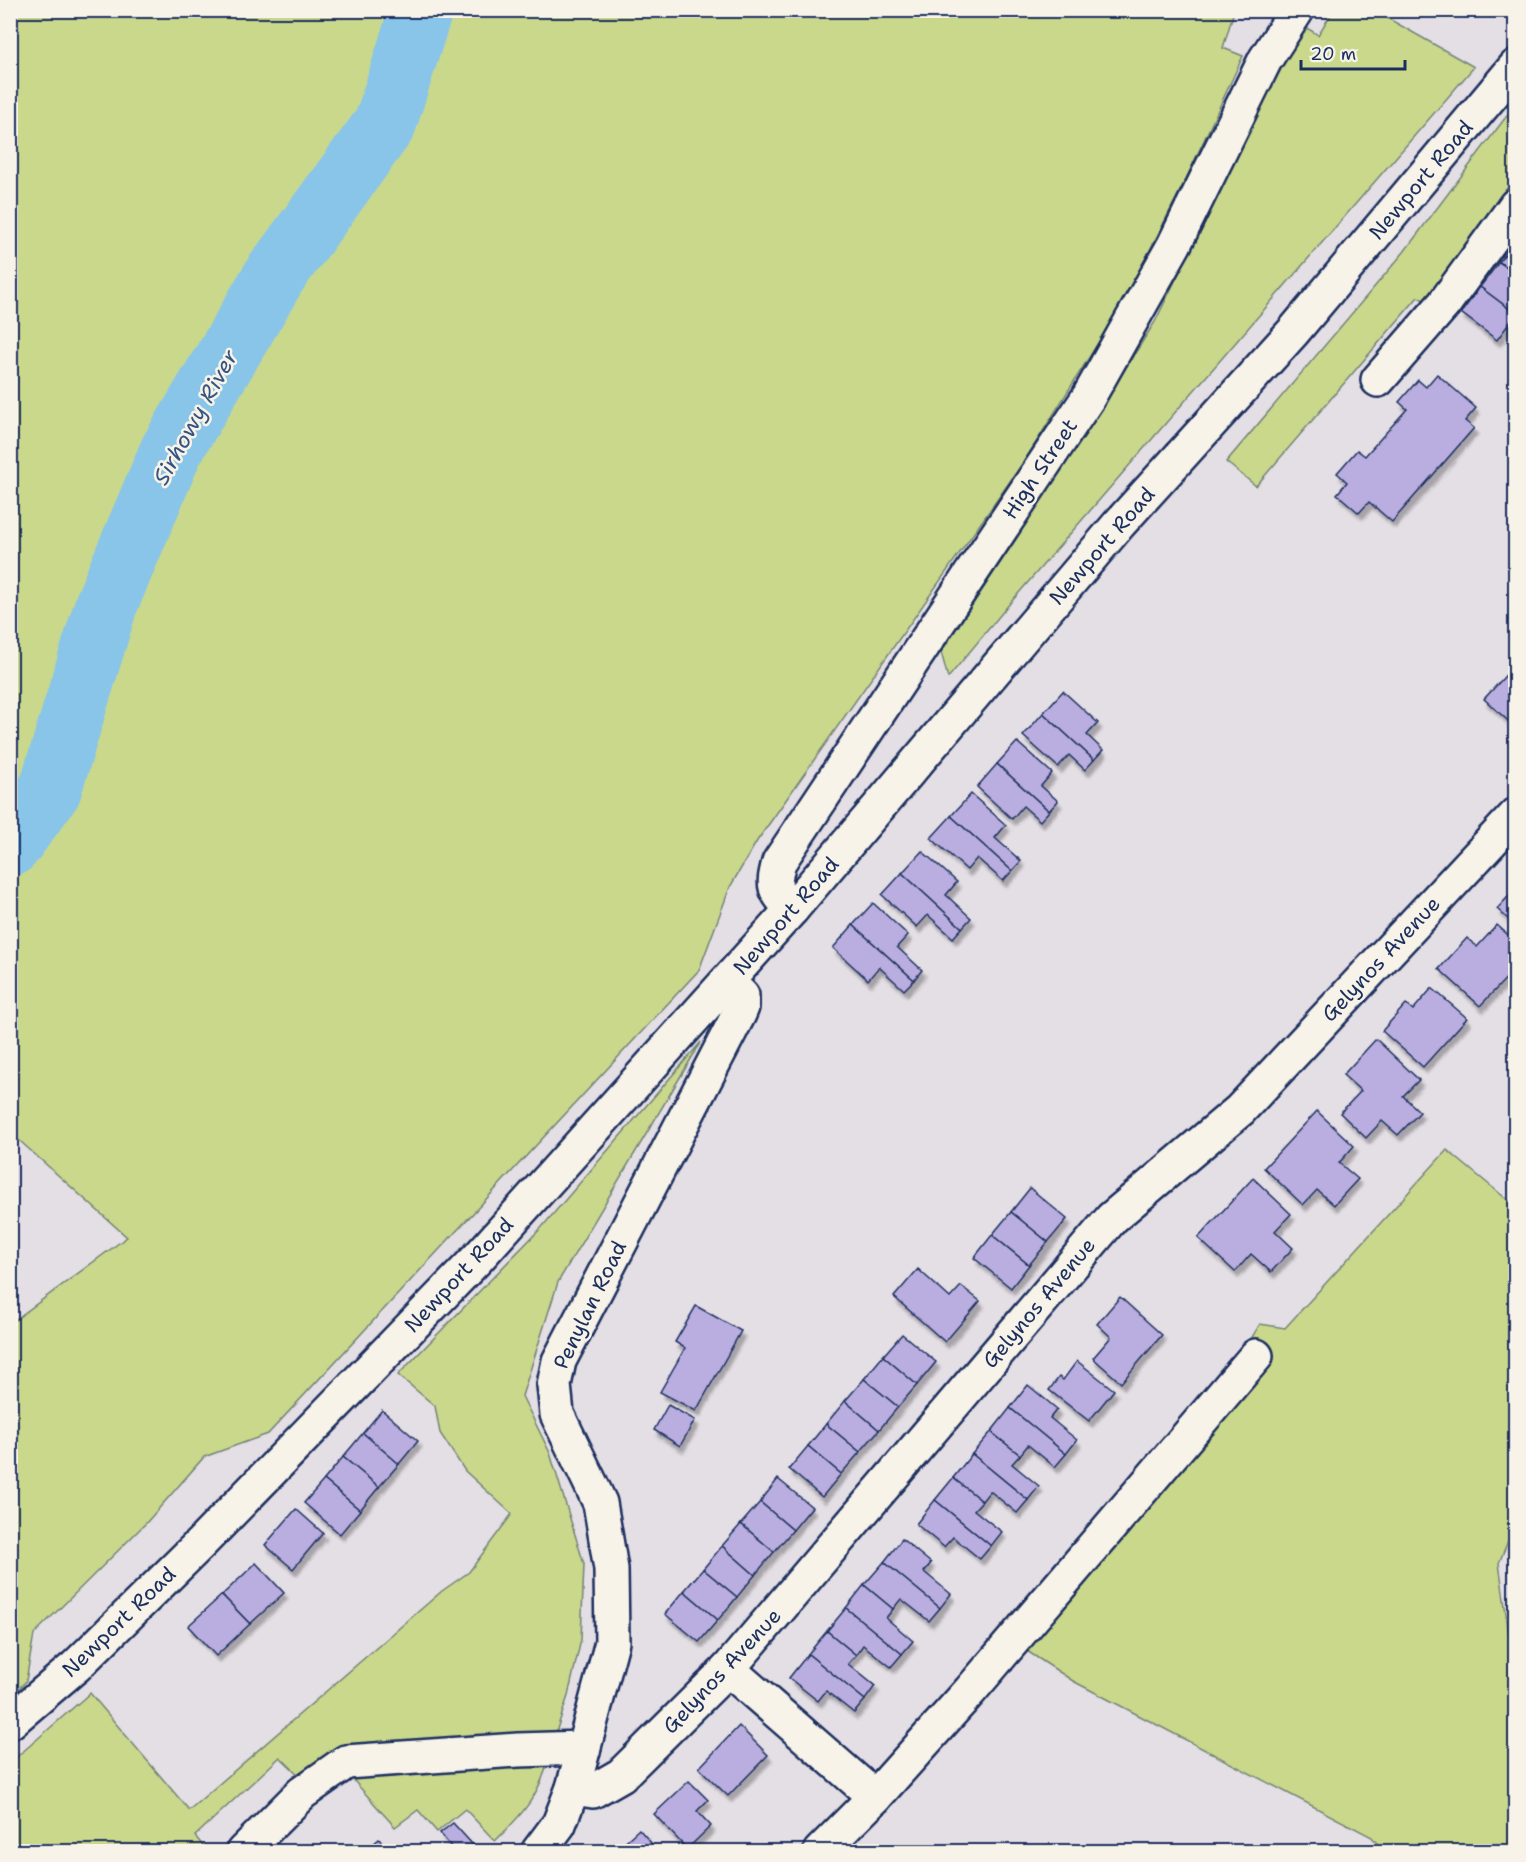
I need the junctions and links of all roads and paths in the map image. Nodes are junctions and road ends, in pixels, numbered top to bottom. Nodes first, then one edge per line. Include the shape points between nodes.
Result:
1 (1297, 10) edge
2 (1515, 66) edge
3 (1515, 205) edge
4 (1377, 381) dead end
5 (1515, 815) edge
6 (792, 909) junction
7 (728, 982) junction
8 (1256, 1356) dead end
9 (728, 1669) junction
10 (10, 1722) edge
11 (584, 1748) junction
12 (573, 1788) junction
13 (875, 1797) junction
14 (243, 1851) edge
15 (538, 1851) edge
16 (820, 1851) edge

1 - 6 main road, High Street via 1265,60 1174,245 1088,398 779,862 776,892
2 - 6 main road, Newport Road via 1293,332 1119,524
3 - 4 main road via 1444,304
5 - 9 main road, Gelynos Avenue via 1239,1110 1112,1218
6 - 7 main road, Newport Road
7 - 10 main road, Newport Road via 477,1259 201,1543 76,1666
7 - 11 main road, Penylan Road via 742,996 742,1007 559,1361 554,1385 557,1414 600,1503 611,1569 612,1642
8 - 13 main road
9 - 12 main road, Gelynos Avenue via 621,1775 592,1791
9 - 13 main road
11 - 12 main road, Penylan Road
11 - 14 main road via 346,1762 302,1793
12 - 15 main road, Penylan Road via 560,1824
13 - 16 main road

